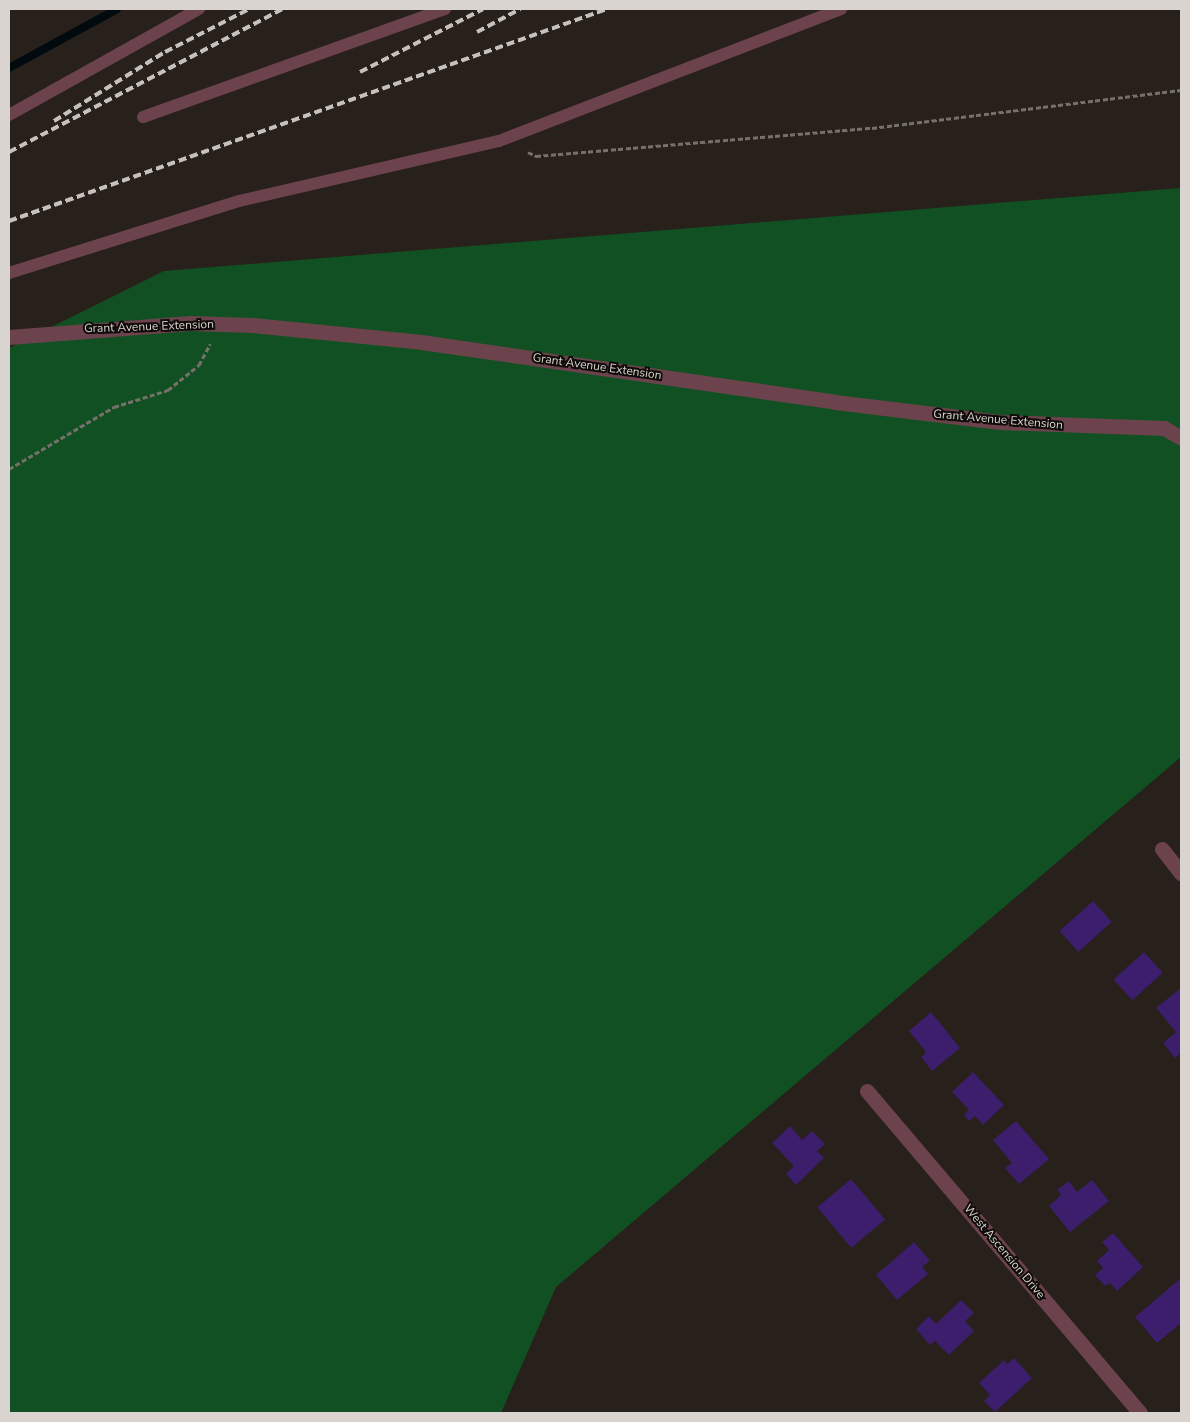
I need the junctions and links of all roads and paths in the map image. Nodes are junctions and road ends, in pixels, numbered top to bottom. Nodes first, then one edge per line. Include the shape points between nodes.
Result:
1 (199, 9) edge
2 (445, 9) edge
3 (841, 9) edge
4 (1181, 90) edge
5 (9, 115) edge
6 (143, 117) dead end
7 (499, 141) junction
8 (9, 274) edge
9 (220, 324) junction
10 (9, 337) edge
11 (1164, 428) junction
12 (1181, 428) edge
13 (1181, 438) edge
14 (9, 469) edge
15 (1162, 849) dead end
16 (1181, 873) edge
17 (867, 1091) dead end
18 (1140, 1413) edge

1 - 5 lane
2 - 6 lane
3 - 7 lane
4 - 7 path via 872,128 536,156
7 - 8 lane via 239,201
9 - 10 street, Grant Avenue Extension via 116,327
9 - 11 street, Grant Avenue Extension via 420,342 834,402 1000,422
9 - 14 path via 199,365 168,390 114,407
11 - 12 street
11 - 13 street, Grant Avenue Extension
15 - 16 street
17 - 18 street, West Ascension Drive

